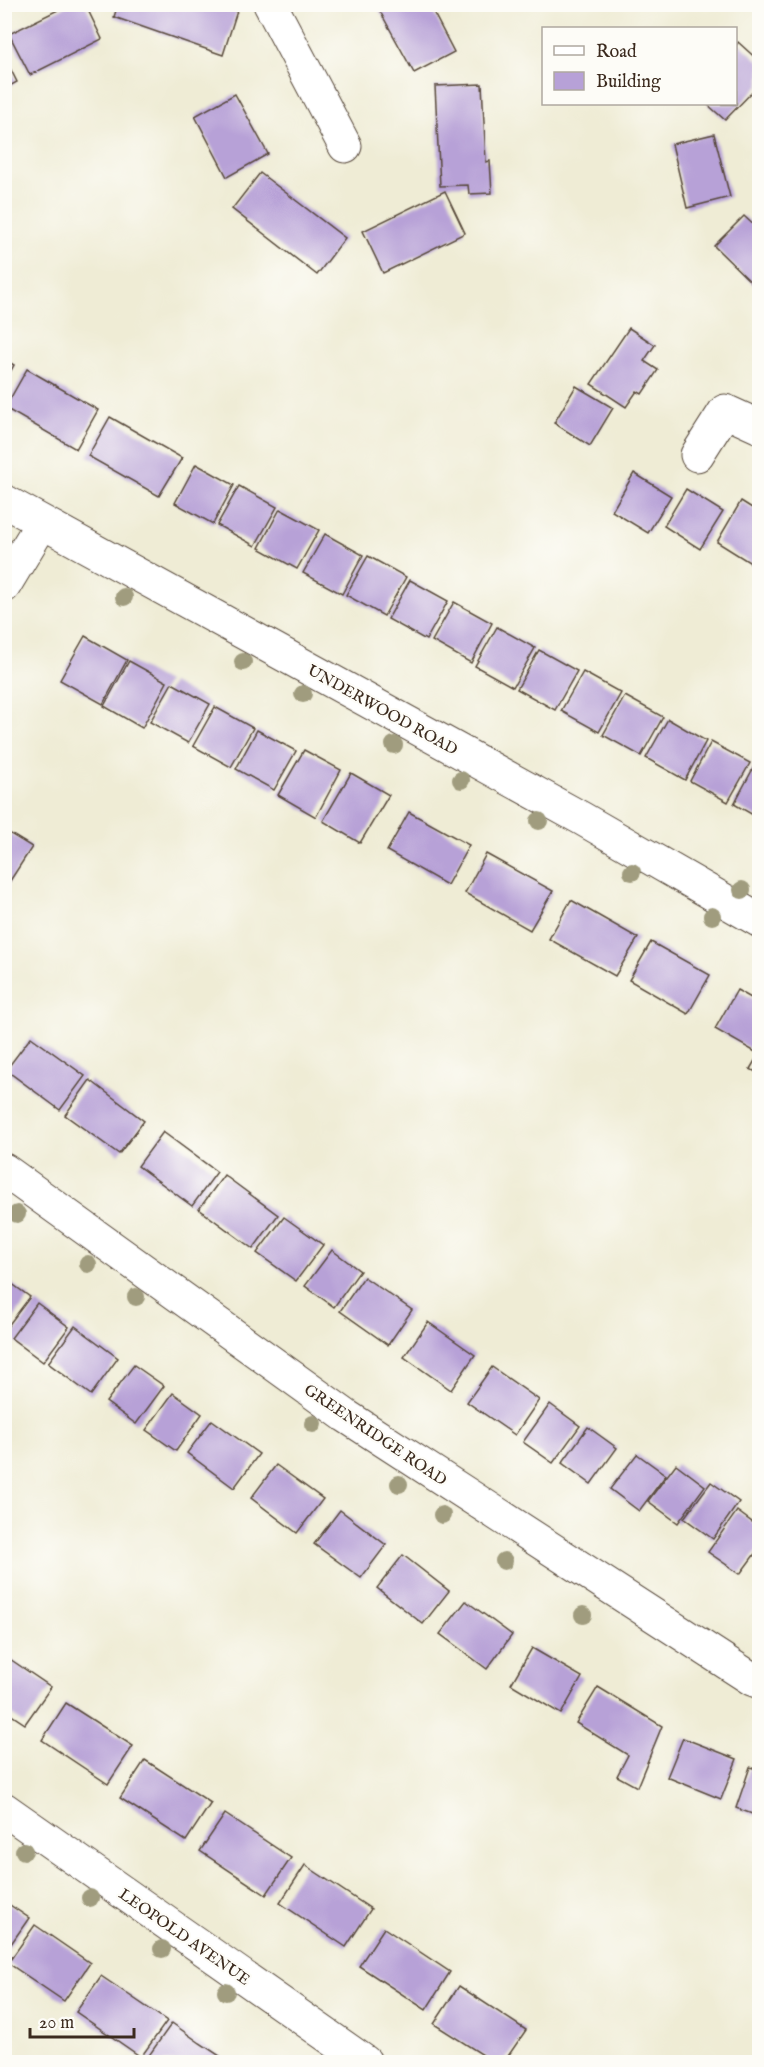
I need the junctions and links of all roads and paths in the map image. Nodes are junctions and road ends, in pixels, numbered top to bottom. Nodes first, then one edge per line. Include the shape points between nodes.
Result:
1 (270, 4) edge
2 (345, 146) dead end
3 (759, 427) edge
4 (697, 455) dead end
5 (4, 501) edge
6 (42, 523) junction
7 (4, 586) edge
8 (759, 921) edge
9 (4, 1170) edge
10 (759, 1682) edge
11 (4, 1809) edge
12 (365, 2062) edge

1 - 2 street
3 - 4 street via 725,411
5 - 6 street, UNDERWOOD ROAD
6 - 7 street
6 - 8 street, UNDERWOOD ROAD via 581,818
9 - 10 street, GREENRIDGE ROAD via 346,1416
11 - 12 street, LEOPOLD AVENUE

